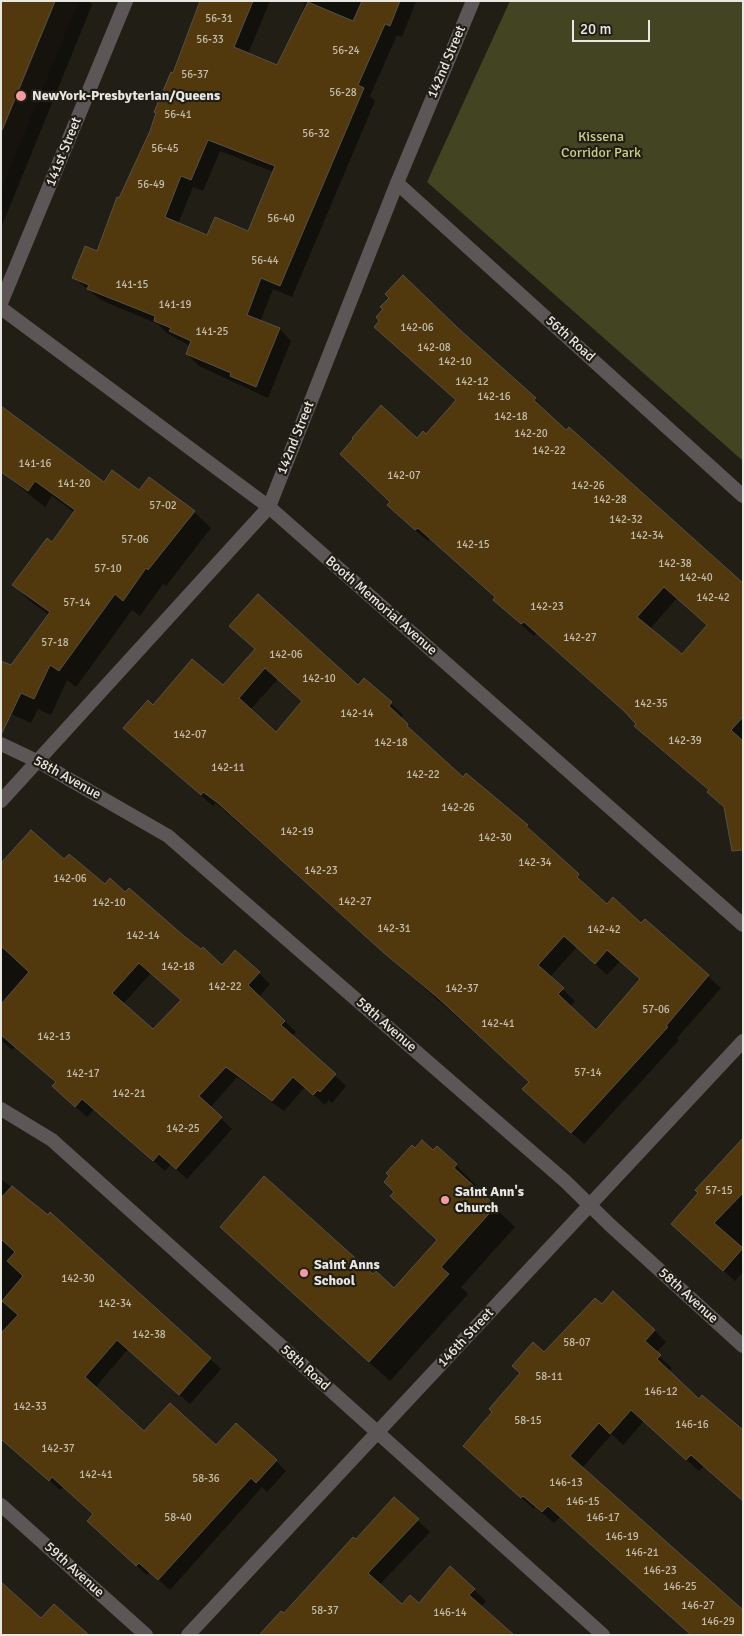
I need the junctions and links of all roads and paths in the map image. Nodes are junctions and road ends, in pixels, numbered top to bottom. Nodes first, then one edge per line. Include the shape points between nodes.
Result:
1 (126, 1) edge
2 (473, 1) edge
3 (397, 182) junction
4 (1, 303) edge
5 (1, 308) edge
6 (743, 496) edge
7 (268, 507) junction
8 (1, 744) edge
9 (39, 762) junction
10 (1, 801) edge
11 (743, 926) edge
12 (743, 1041) edge
13 (1, 1109) edge
14 (589, 1205) junction
15 (743, 1346) edge
16 (377, 1433) junction
17 (1, 1506) edge
18 (146, 1635) edge
19 (188, 1635) edge
20 (603, 1635) edge

1 - 4 street, 141st Street
2 - 3 street, 142nd Street
3 - 6 street, 56th Road
3 - 7 street, 142nd Street
5 - 7 street, Booth Memorial Avenue
7 - 9 street, 142nd Street
7 - 11 street, Booth Memorial Avenue
8 - 9 street, 58th Avenue
9 - 10 street, 142nd Street
9 - 14 street, 58th Avenue via 168,836
12 - 14 street, 146th Street
13 - 16 street, 58th Road via 52,1140
14 - 15 street, 58th Avenue
14 - 16 street, 146th Street
16 - 19 street, 146th Street
16 - 20 street, 58th Road
17 - 18 street, 59th Avenue

